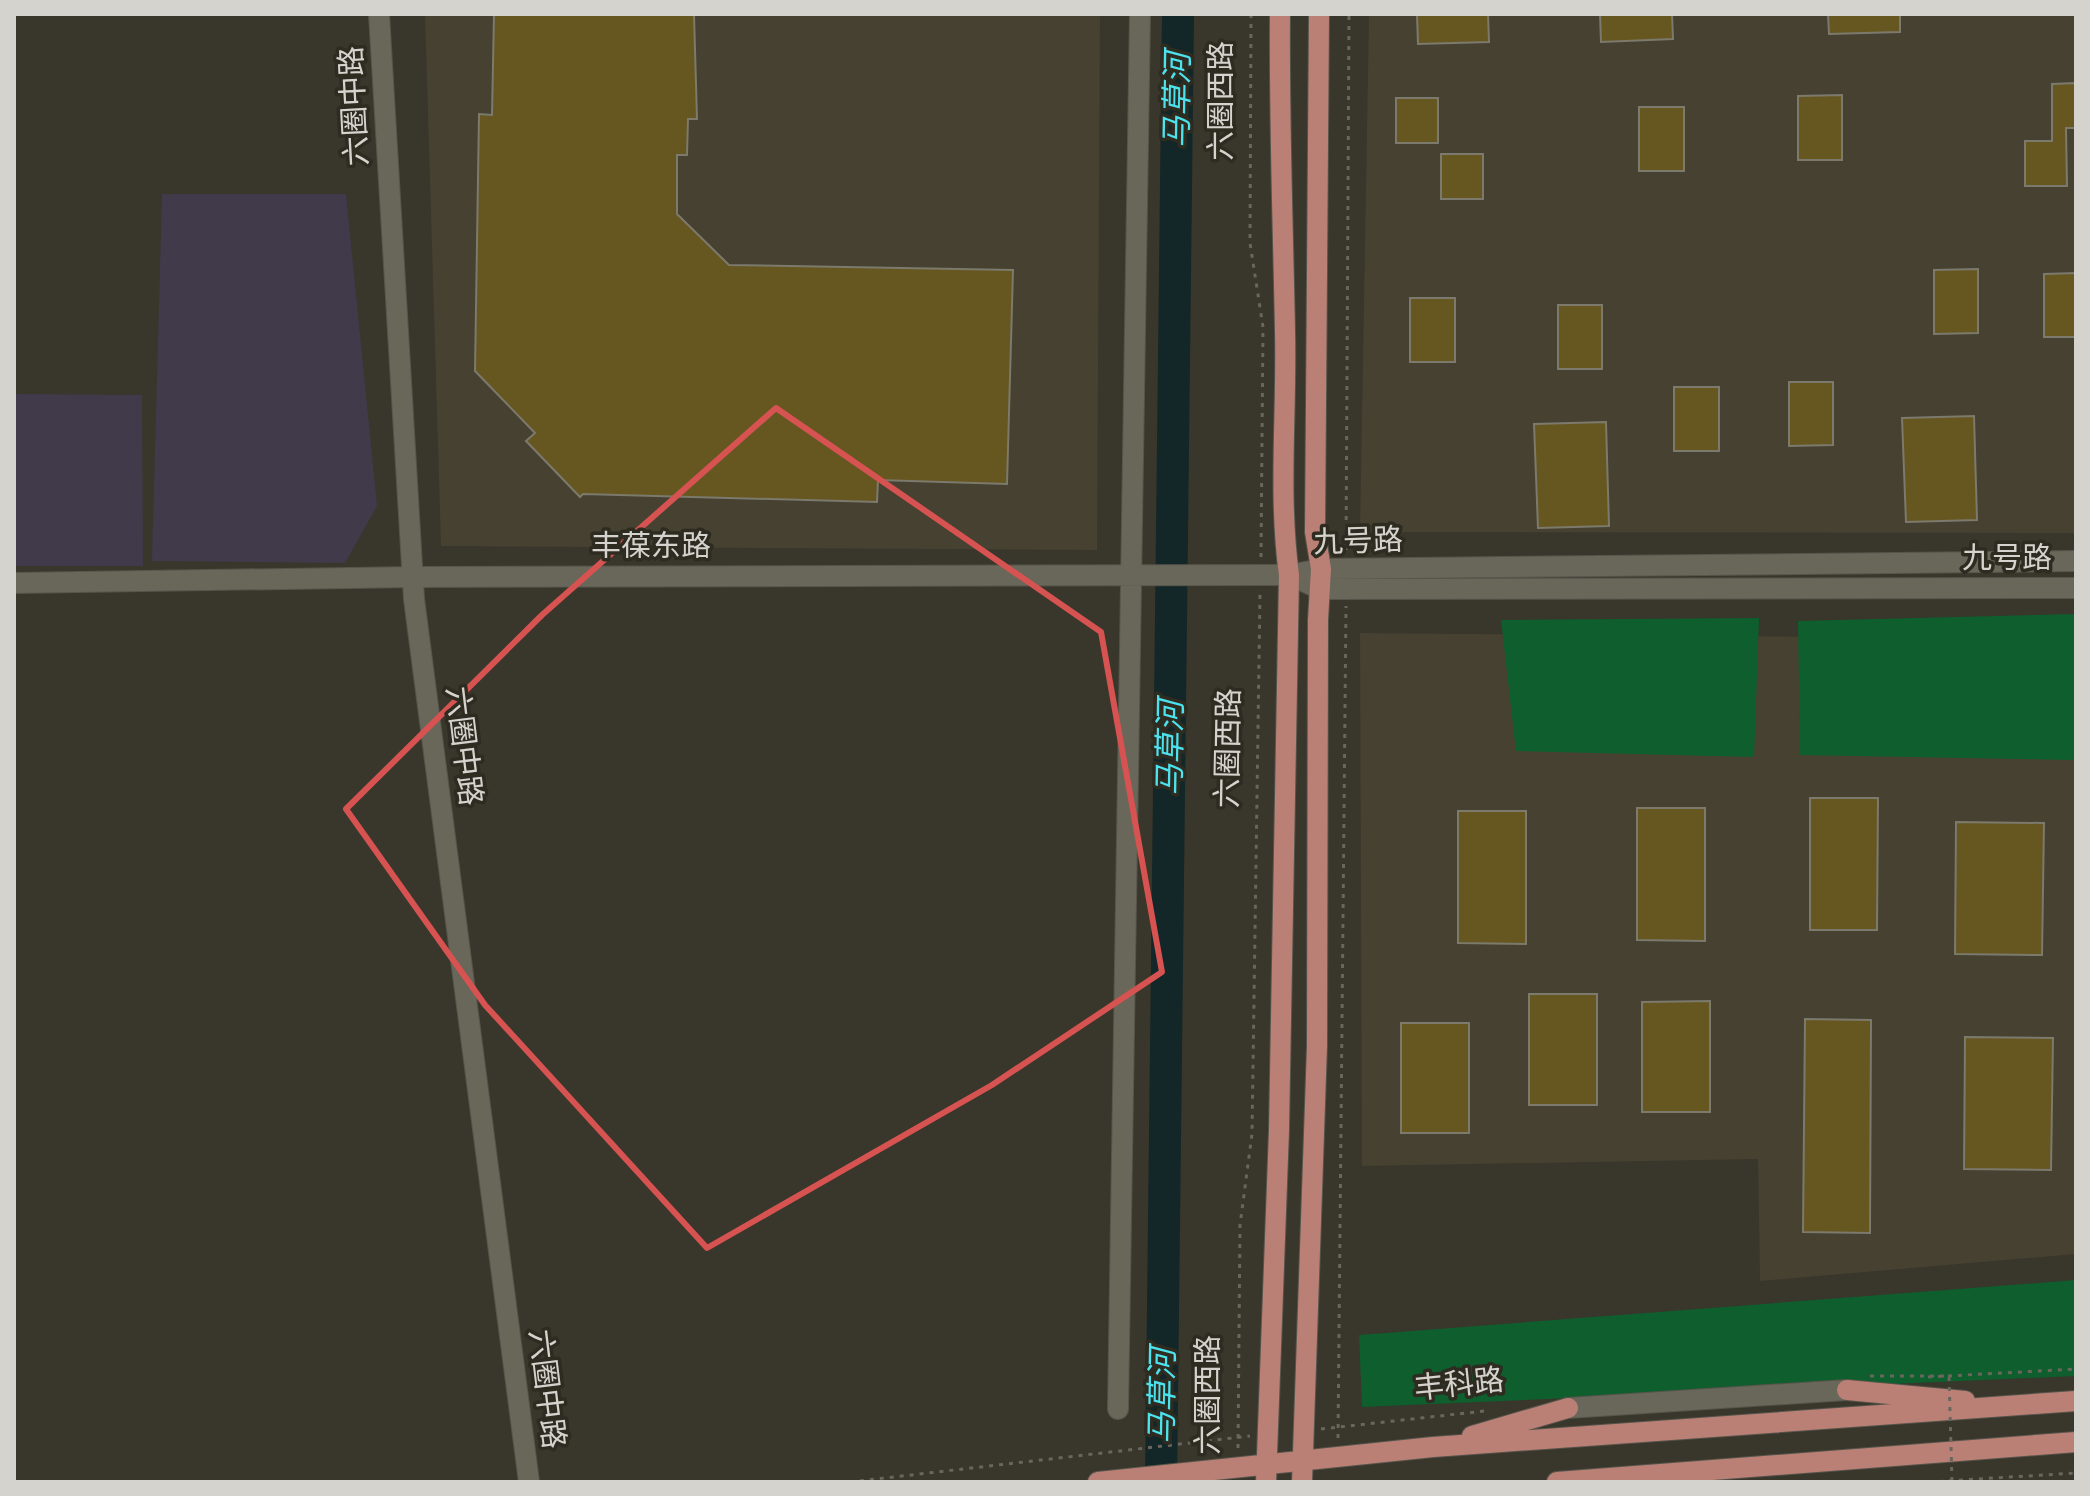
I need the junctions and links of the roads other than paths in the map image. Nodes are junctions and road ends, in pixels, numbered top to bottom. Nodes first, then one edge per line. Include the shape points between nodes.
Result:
1 (379, 14) edge
2 (1140, 14) edge
3 (1280, 14) edge
4 (1319, 14) edge
5 (2076, 561) edge
6 (1136, 575) junction
7 (1289, 575) junction
8 (413, 577) junction
9 (1321, 579) junction
10 (1346, 579) junction
11 (14, 583) edge
12 (2076, 588) edge
13 (1847, 1390) joint
14 (2076, 1401) edge
15 (1992, 1406) junction
16 (1568, 1408) joint
17 (1118, 1409) dead end
18 (2076, 1442) edge
19 (1433, 1447) junction
20 (1303, 1460) junction
21 (1267, 1473) edge
22 (529, 1482) edge
23 (1098, 1482) edge
24 (1302, 1482) edge
25 (1557, 1482) edge

1 - 8 street, 六圈中路
2 - 6 street
3 - 7 main road, 六圈西路 via 1283,534
4 - 9 main road via 1315,532
5 - 10 street, 九号路
6 - 7 street, 丰葆东路
6 - 8 street, 丰葆东路
6 - 17 street
7 - 9 street, 九号路
7 - 21 main road, 六圈西路
8 - 11 street, 丰葆东路
8 - 22 street, 六圈中路
9 - 10 street, 九号路
9 - 20 main road via 1317,1046
10 - 12 street, 九号路
13 - 15 main road via 1940,1396
13 - 16 street
14 - 15 main road, 丰科路
15 - 19 main road, 丰科路
16 - 19 main road
18 - 25 main road
19 - 20 main road, 丰科路
20 - 21 main road, 丰科路
20 - 24 main road
21 - 23 main road, 丰科路 via 1238,1467

